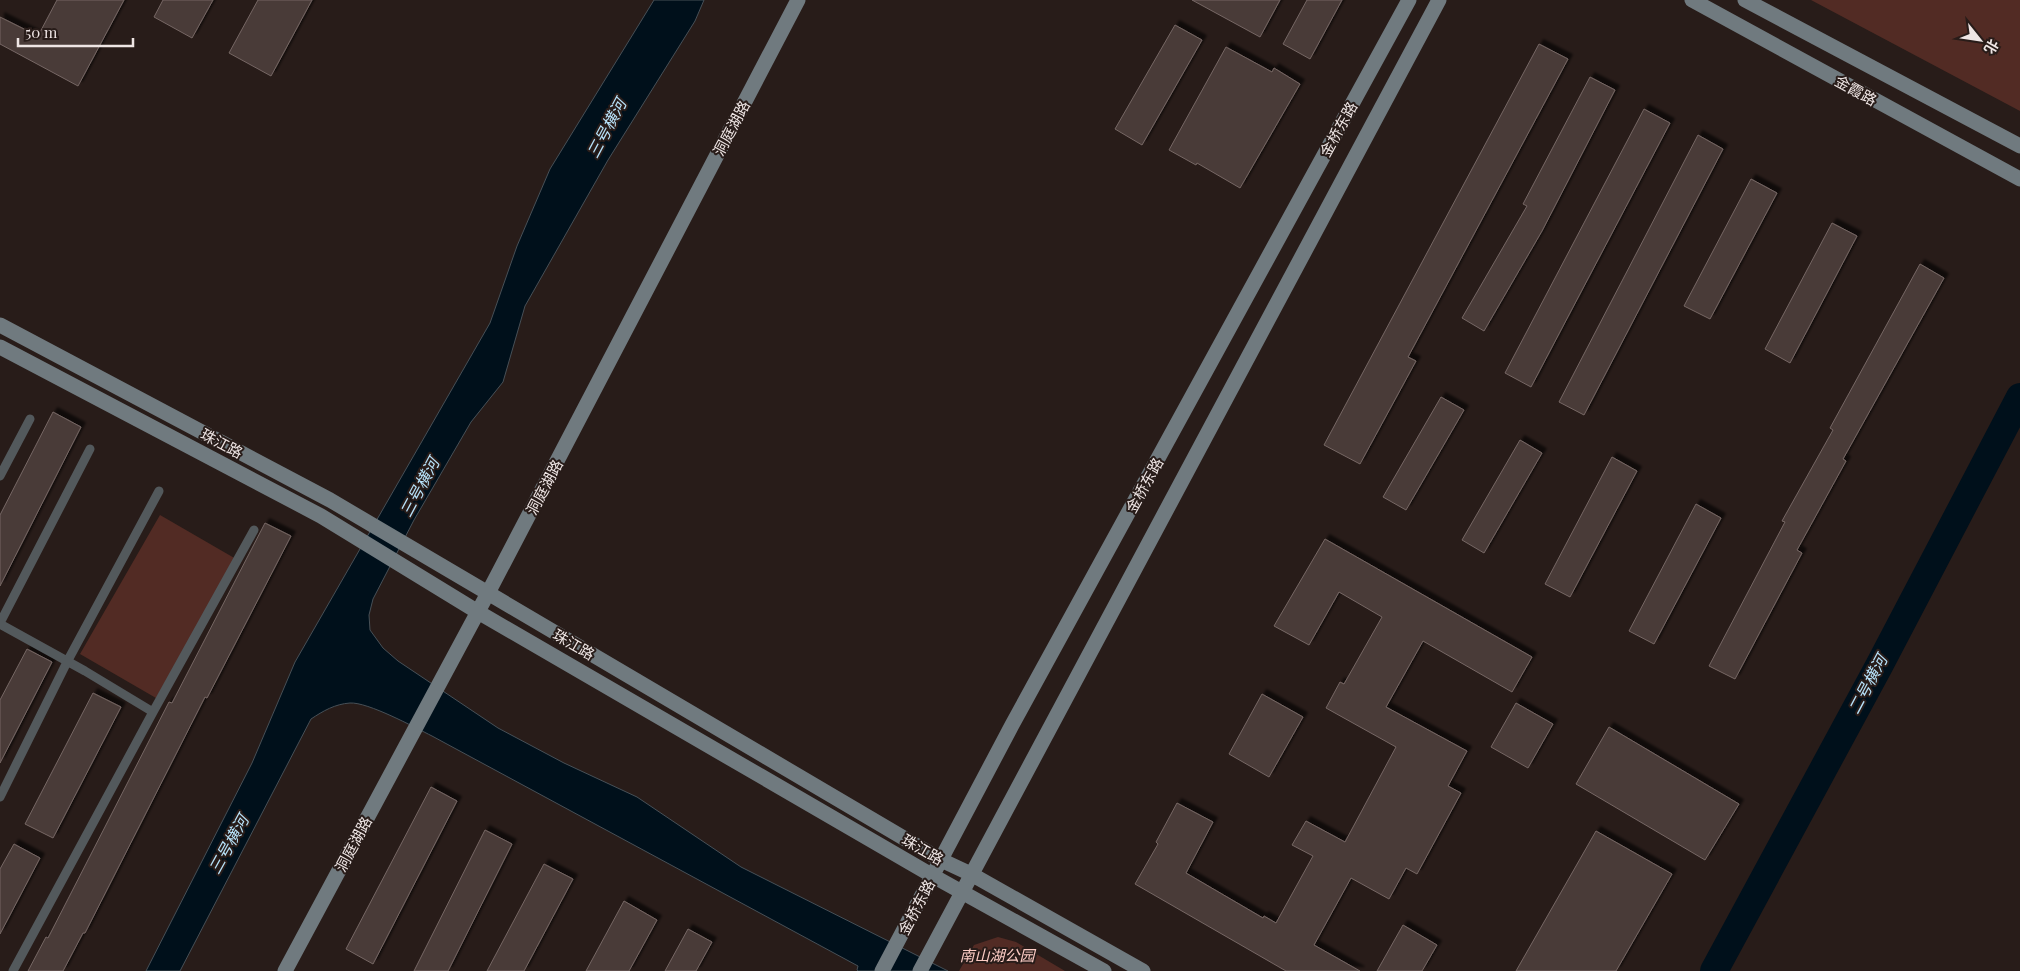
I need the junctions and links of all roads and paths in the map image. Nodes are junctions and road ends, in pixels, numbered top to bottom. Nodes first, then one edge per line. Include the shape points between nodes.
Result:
1 (798, 0) edge
2 (1409, 0) edge
3 (1439, 0) edge
4 (1692, 0) edge
5 (1745, 0) edge
6 (2020, 146) edge
7 (2020, 180) edge
8 (0, 325) edge
9 (0, 347) edge
10 (30, 419) dead end
11 (90, 448) dead end
12 (0, 476) edge
13 (159, 491) dead end
14 (254, 530) dead end
15 (488, 594) junction
16 (478, 612) junction
17 (0, 624) edge
18 (67, 662) junction
19 (152, 712) junction
20 (0, 797) edge
21 (941, 860) junction
22 (971, 874) junction
23 (933, 876) junction
24 (962, 891) junction
25 (13, 971) edge
26 (285, 971) edge
27 (882, 971) edge
28 (920, 971) edge
29 (1104, 971) edge
30 (1143, 971) edge

1 - 15 street, 洞庭湖路
2 - 21 street, 金桥东路
3 - 22 street, 金桥东路
4 - 7 street, 金霞路
5 - 6 street, 金霞路
8 - 15 street, 珠江路 via 330,500
9 - 16 street, 珠江路 via 313,512
10 - 12 lane
11 - 17 lane
13 - 18 lane
14 - 19 lane
15 - 16 street, 洞庭湖路
15 - 21 street, 珠江路
16 - 23 street, 珠江路
16 - 26 street, 洞庭湖路
17 - 18 lane
18 - 19 lane
18 - 20 lane
19 - 25 lane
21 - 22 street, 珠江路
21 - 23 street, 金桥东路
22 - 24 street, 金桥东路
22 - 30 street, 珠江路
23 - 24 street, 珠江路
23 - 27 street, 金桥东路
24 - 28 street, 金桥东路
24 - 29 street, 珠江路

